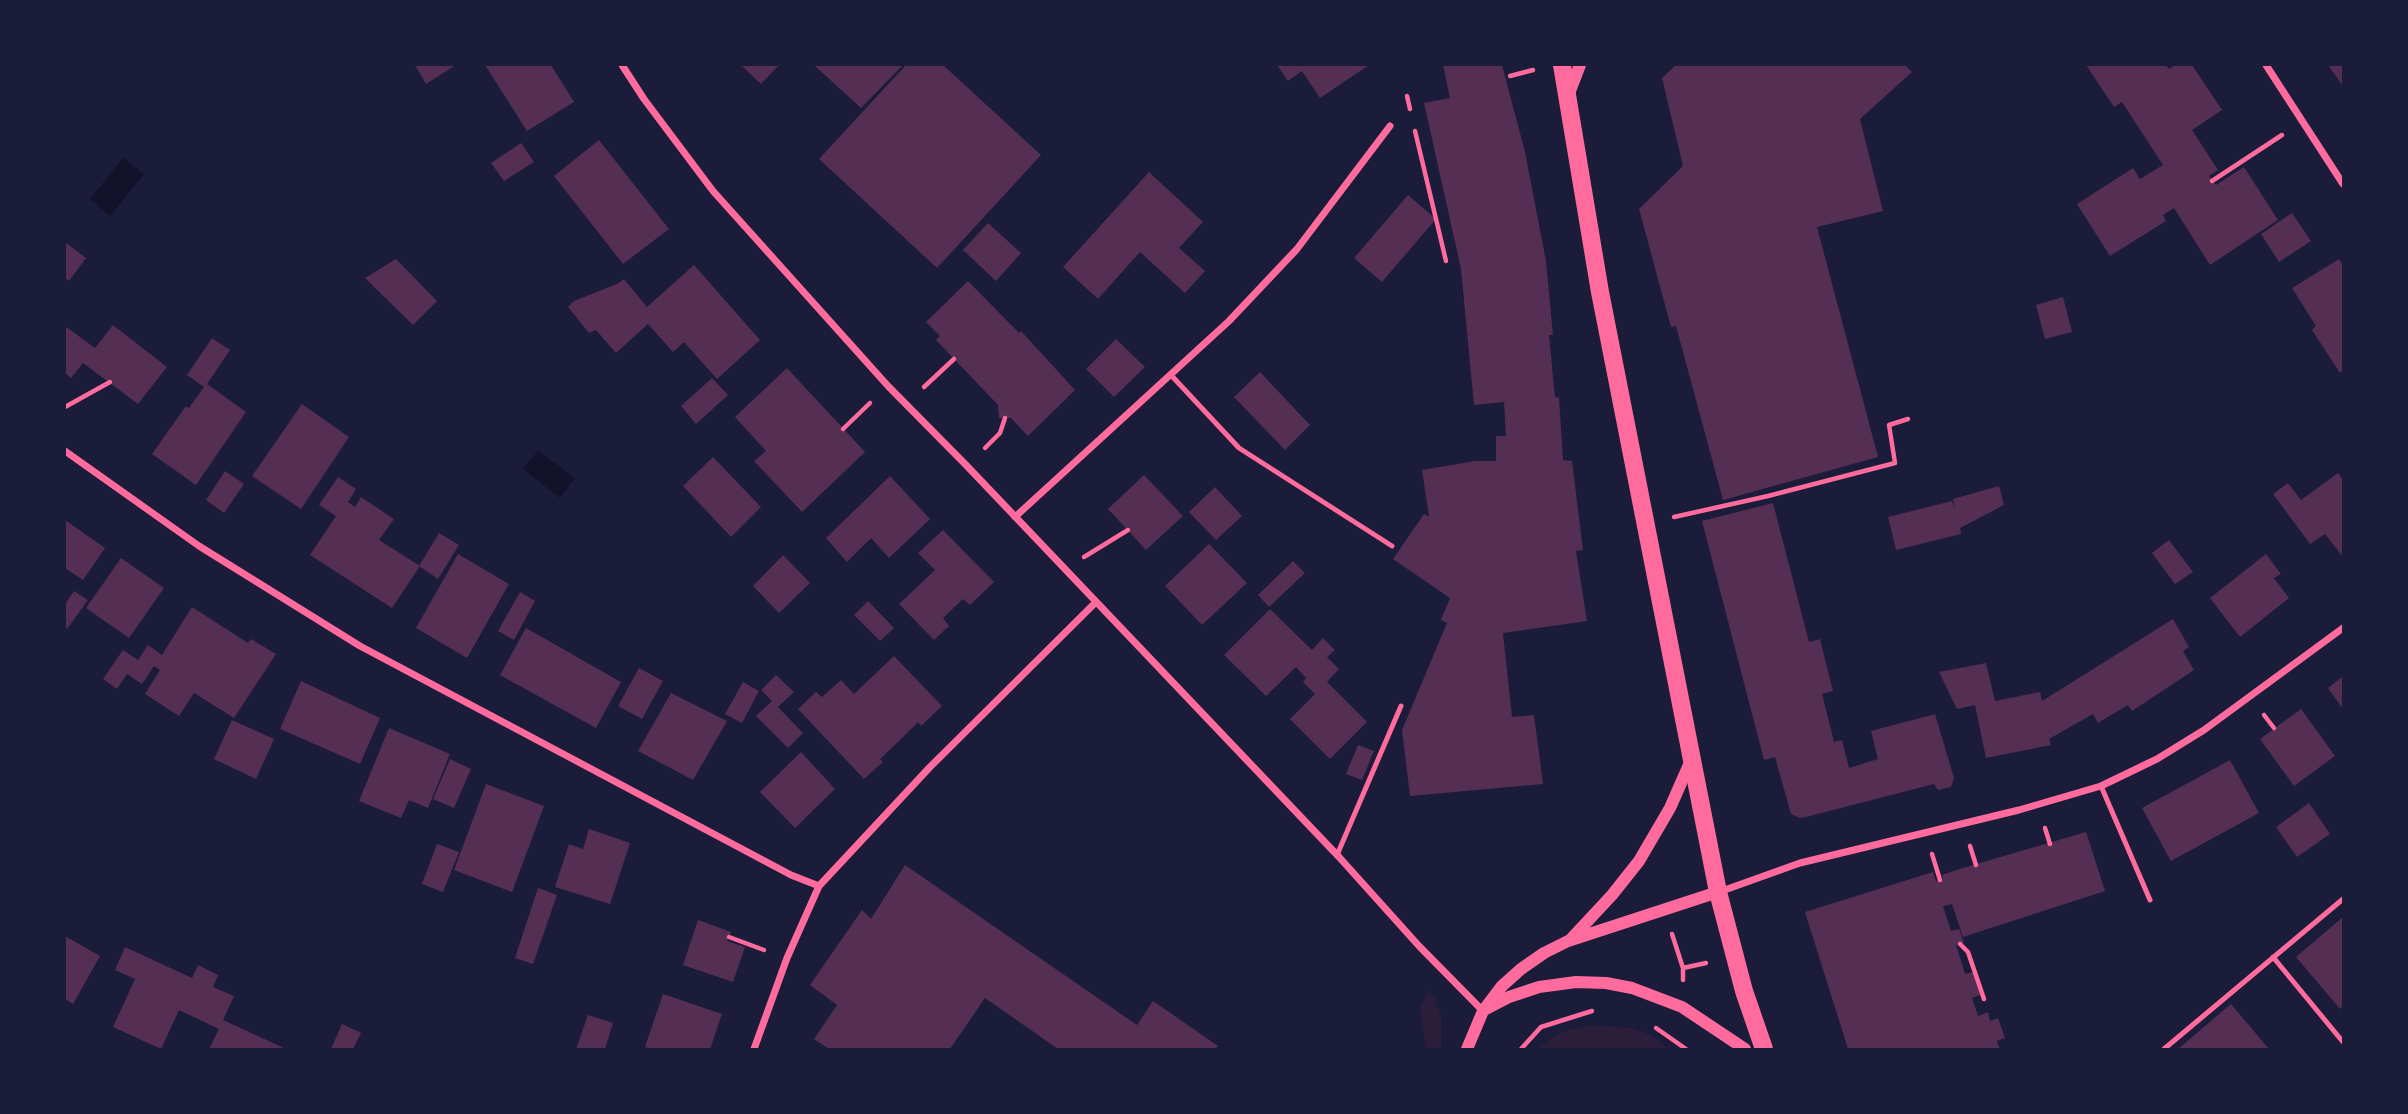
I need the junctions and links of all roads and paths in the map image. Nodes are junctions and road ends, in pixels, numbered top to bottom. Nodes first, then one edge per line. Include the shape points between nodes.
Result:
1 (622, 65) edge
2 (1562, 65) edge
3 (1580, 65) edge
4 (2266, 65) edge
5 (1407, 96) dead end
6 (1568, 96) junction
7 (2303, 122) junction
8 (1390, 126) dead end
9 (2213, 181) dead end
10 (2343, 184) edge
11 (1446, 261) dead end
12 (954, 359) dead end
13 (1170, 374) junction
14 (110, 382) dead end
15 (929, 383) dead end
16 (888, 387) junction
17 (65, 407) edge
18 (1005, 418) dead end
19 (1908, 419) dead end
20 (843, 429) dead end
21 (65, 452) edge
22 (967, 466) junction
23 (1015, 517) junction
24 (1646, 523) junction
25 (1128, 530) dead end
26 (1392, 546) dead end
27 (1064, 569) junction
28 (1095, 603) junction
29 (2343, 628) edge
30 (1401, 706) dead end
31 (1692, 758) junction
32 (2101, 786) junction
33 (1337, 855) junction
34 (819, 887) junction
35 (1718, 892) junction
36 (2343, 899) edge
37 (2150, 900) dead end
38 (729, 937) dead end
39 (1568, 942) junction
40 (1960, 944) dead end
41 (2273, 957) junction
42 (787, 958) junction
43 (1984, 999) dead end
44 (1598, 1009) dead end
45 (1483, 1011) junction
46 (1650, 1024) dead end
47 (2343, 1042) edge
48 (754, 1049) edge
49 (1467, 1049) edge
50 (1521, 1049) edge
51 (1686, 1049) edge
52 (1745, 1049) edge
53 (1764, 1049) edge
54 (2164, 1049) edge

1 - 16 street via 713,191
2 - 6 main road
3 - 6 street
4 - 7 street
5 - 11 path
6 - 24 main road via 1600,292
7 - 9 path
7 - 10 street
8 - 13 street via 1297,249 1229,321
12 - 15 path
13 - 23 street
13 - 26 lane via 1239,448
14 - 17 path
16 - 20 path
16 - 22 street
18 - 22 path via 1000,433
19 - 24 path via 1889,425 1895,463
21 - 34 street via 199,546 360,646
22 - 23 street
23 - 27 street
24 - 31 main road
25 - 27 path
27 - 28 street
28 - 33 street
28 - 34 street via 930,767
29 - 32 street via 2204,730
30 - 33 lane
31 - 35 main road
31 - 39 street via 1639,861
32 - 35 street via 1800,863
32 - 37 lane
33 - 45 street
34 - 42 street
35 - 39 street
35 - 53 main road
36 - 41 lane
38 - 42 path
39 - 45 street via 1521,969
40 - 43 path via 1968,951
41 - 47 lane
41 - 54 lane
42 - 48 street
44 - 50 path via 1541,1027
45 - 49 street
45 - 52 street via 1539,987 1606,983 1682,1007
46 - 51 path

